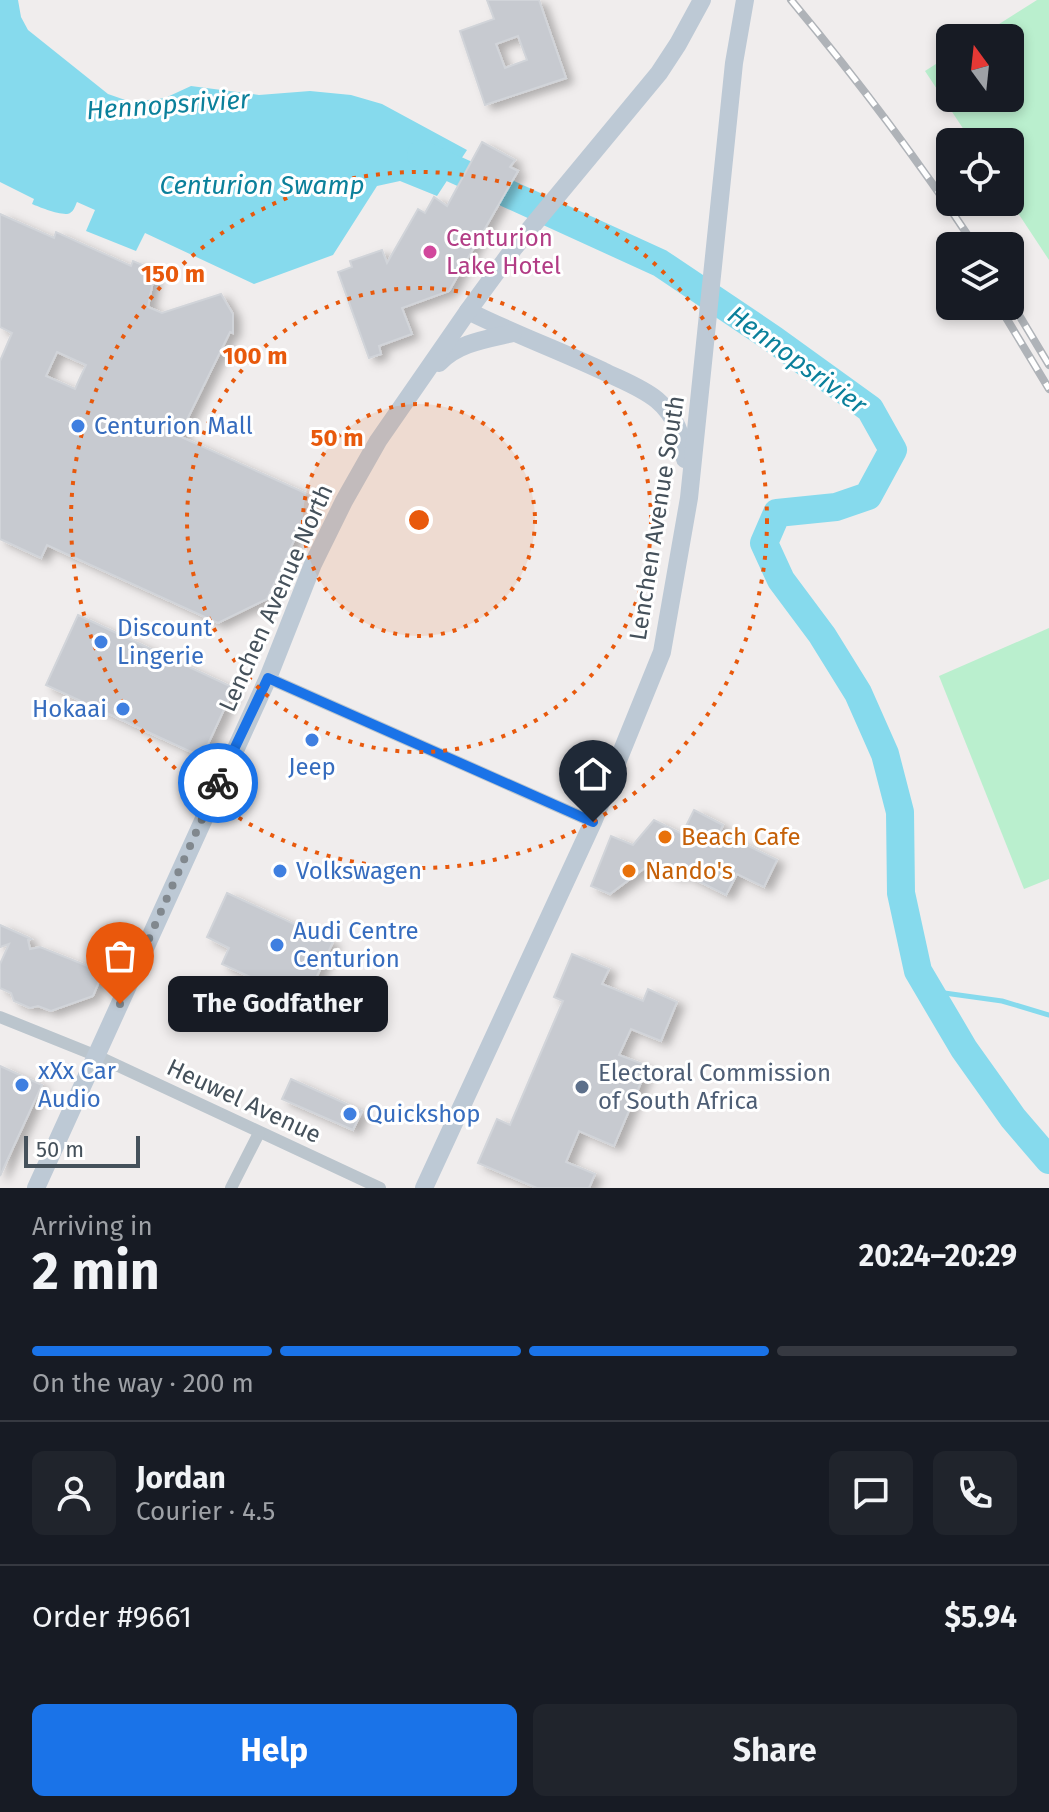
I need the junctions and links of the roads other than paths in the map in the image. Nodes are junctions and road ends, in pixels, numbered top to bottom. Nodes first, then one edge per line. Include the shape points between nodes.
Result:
1 (702, 0) edge
2 (745, 0) edge
3 (468, 311) junction
4 (513, 333) junction
5 (410, 396) junction
6 (689, 498) junction
7 (268, 678) junction
8 (593, 822) junction
9 (0, 1017) edge
10 (97, 1056) junction
11 (259, 1133) junction
12 (36, 1188) edge
13 (231, 1188) edge
14 (380, 1188) edge
15 (424, 1188) edge

1 - 3 main road, Lenchen Avenue North via 659,73
2 - 6 main road, Lenchen Avenue South
3 - 4 main road
3 - 5 main road, Lenchen Avenue North
4 - 5 main road via 444,357
4 - 6 main road via 585,362 658,401 682,436
5 - 7 main road, Lenchen Avenue North via 344,501
6 - 8 main road, Lenchen Avenue South via 662,652
7 - 8 street
7 - 10 main road, Lenchen Avenue North
8 - 15 main road, Lenchen Avenue South
9 - 10 street, Heuwel Avenue
10 - 11 street, Heuwel Avenue
10 - 12 main road, Lenchen Avenue North
11 - 13 street
11 - 14 street, Heuwel Avenue

